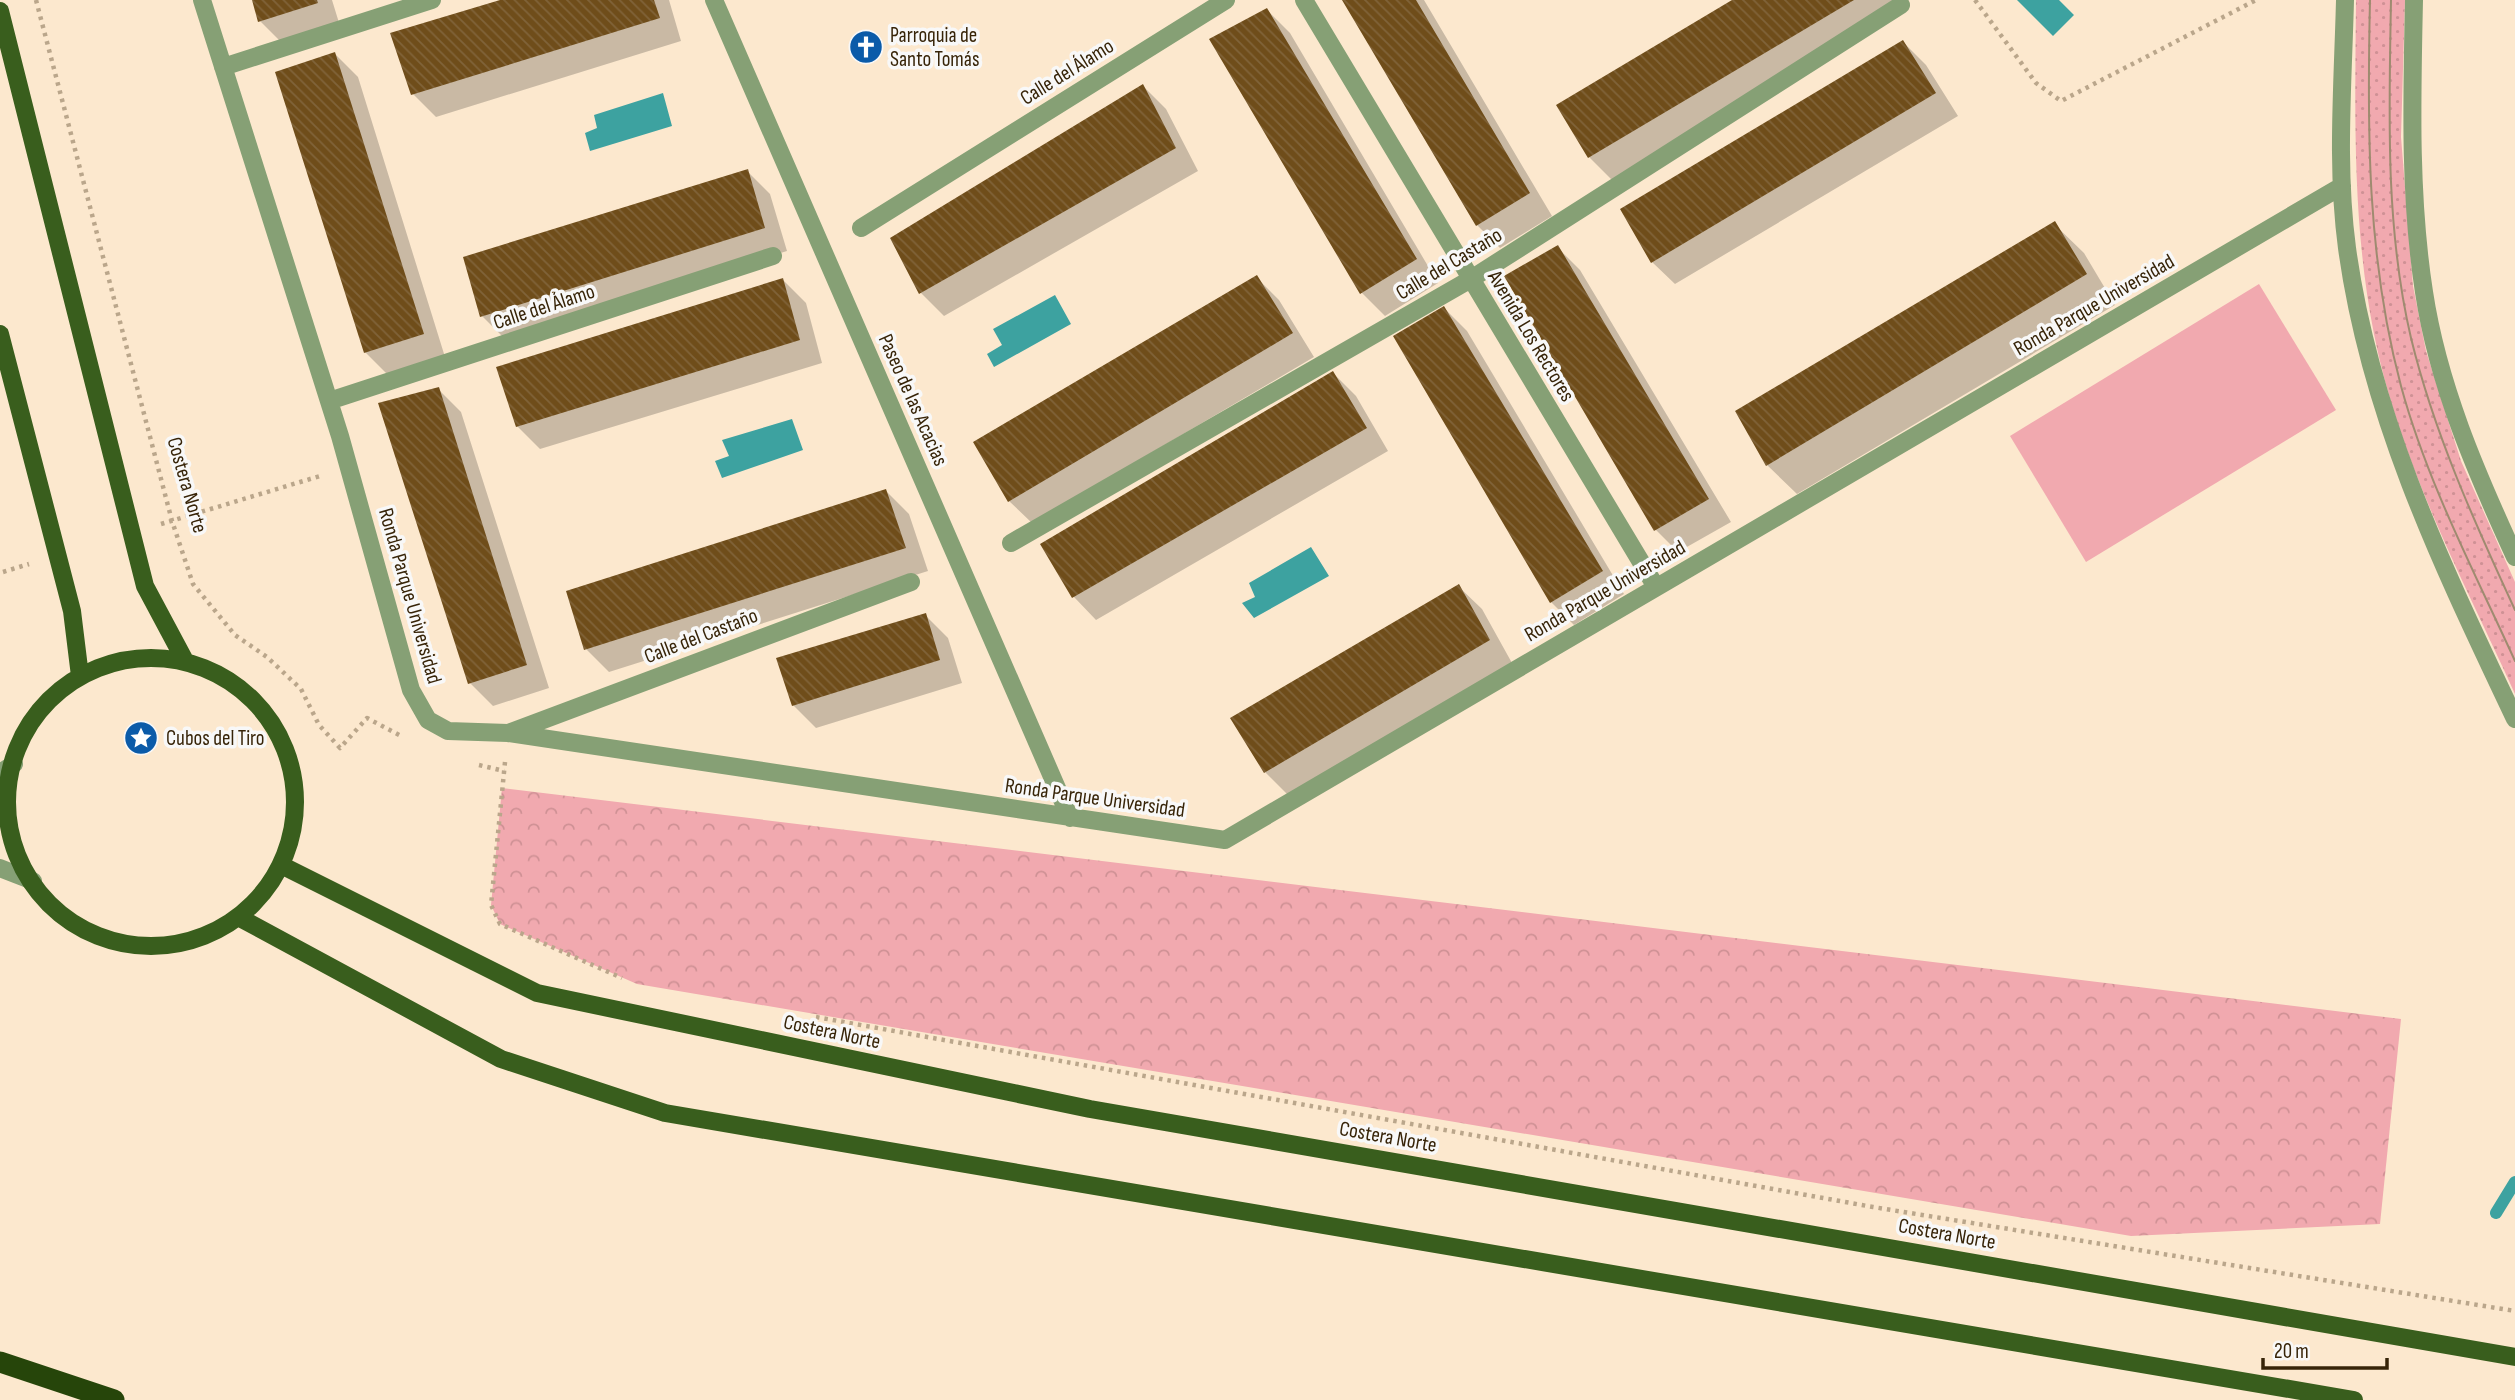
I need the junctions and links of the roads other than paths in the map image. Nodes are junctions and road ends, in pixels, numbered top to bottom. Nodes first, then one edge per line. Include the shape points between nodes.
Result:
1 (202, 0) edge
2 (432, 0) edge
3 (713, 0) edge
4 (1226, 0) edge
5 (1304, 0) edge
6 (2344, 0) edge
7 (2414, 0) edge
8 (1900, 5) dead end
9 (0, 11) edge
10 (223, 67) junction
11 (2342, 187) junction
12 (861, 228) dead end
13 (773, 256) dead end
14 (1471, 279) junction
15 (0, 334) edge
16 (329, 401) junction
17 (1011, 543) dead end
18 (2515, 557) edge
19 (911, 582) dead end
20 (1656, 587) junction
21 (184, 659) junction
22 (80, 676) junction
23 (2515, 719) edge
24 (508, 733) junction
25 (7, 769) edge
26 (1070, 818) junction
27 (283, 866) junction
28 (0, 868) edge
29 (33, 881) junction
30 (242, 919) junction
31 (2515, 1357) edge
32 (0, 1362) edge
33 (114, 1400) edge
34 (2354, 1400) edge

1 - 10 street, Ronda Parque Universidad
2 - 10 street
3 - 26 street, Paseo de las Acacias
4 - 12 street, Calle del Álamo
5 - 14 street, Avenida Los Rectores
6 - 11 street
7 - 18 street via 2414,187 2424,294 2454,411
8 - 14 street, Calle del Castaño
9 - 21 main road via 145,586
10 - 16 street, Ronda Parque Universidad
11 - 20 street, Ronda Parque Universidad
11 - 23 street via 2359,316 2397,454
13 - 16 street, Calle del Álamo
14 - 17 street, Calle del Castaño
14 - 20 street, Avenida Los Rectores
15 - 22 main road via 72,611
16 - 24 street, Ronda Parque Universidad via 411,690 428,720 448,731
19 - 24 street, Calle del Castaño
20 - 26 street, Ronda Parque Universidad via 1225,840
21 - 22 main road via 130,657
21 - 27 main road via 225,676 267,712 292,761
22 - 25 main road via 47,702
24 - 26 street, Ronda Parque Universidad
25 - 29 main road via 9,820 21,862
27 - 30 main road
27 - 31 main road, Costera Norte via 537,993 1090,1109
28 - 29 street
29 - 30 main road via 45,899 79,928 121,944 165,947 208,937
30 - 34 main road via 501,1059 665,1113
32 - 33 highway

